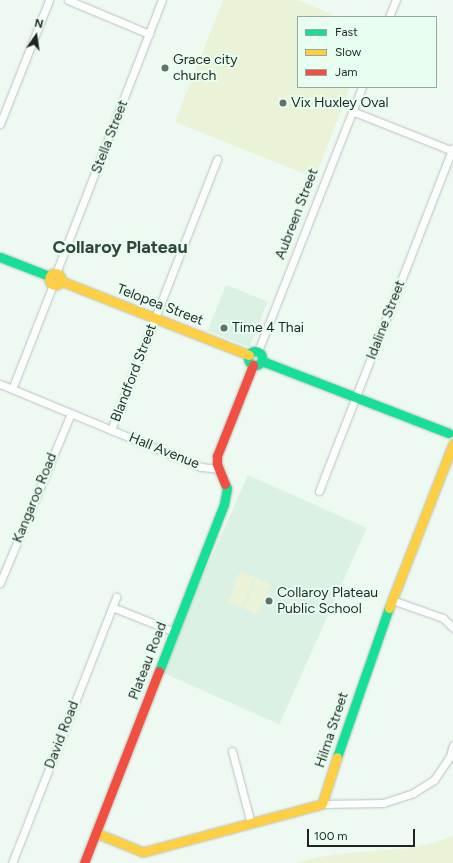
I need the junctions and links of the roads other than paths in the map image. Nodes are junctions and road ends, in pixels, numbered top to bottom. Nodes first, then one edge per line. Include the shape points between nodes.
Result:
1 (49, 0) edge
2 (68, 0) edge
3 (162, 0) edge
4 (396, 0) edge
5 (389, 16) edge
6 (149, 34) junction
7 (362, 88) edge
8 (352, 111) junction
9 (0, 124) edge
10 (453, 150) edge
11 (218, 159) dead end
12 (0, 257) edge
13 (53, 274) junction
14 (57, 283) junction
15 (155, 318) junction
16 (258, 351) junction
17 (249, 355) junction
18 (262, 361) junction
19 (252, 365) junction
20 (0, 384) edge
21 (12, 389) junction
22 (356, 397) junction
23 (71, 413) junction
24 (111, 430) junction
25 (451, 431) edge
26 (453, 443) edge
27 (219, 469) junction
28 (319, 492) dead end
29 (0, 583) edge
30 (116, 598) dead end
31 (392, 600) junction
32 (112, 607) junction
33 (453, 628) edge
34 (174, 632) junction
35 (453, 745) edge
36 (232, 751) dead end
37 (452, 757) edge
38 (322, 804) junction
39 (252, 824) junction
40 (96, 833) junction
41 (12, 863) edge
42 (84, 863) edge

1 - 9 street
2 - 6 street
3 - 6 street, Stella Street
4 - 5 street
6 - 13 street, Stella Street
7 - 8 street, Aubreen Street
8 - 10 street
8 - 16 street, Aubreen Street
10 - 22 street, Idaline Street
11 - 15 street, Blandford Street
12 - 13 street
13 - 14 street via 49,282
14 - 15 street, Telopea Street
14 - 21 street
15 - 17 street, Telopea Street
15 - 24 street, Blandford Street
16 - 17 street via 252,351
16 - 18 street via 263,356
17 - 19 street via 248,360
18 - 19 street
18 - 22 street
19 - 27 street via 217,456
20 - 21 street, Hall Avenue
21 - 23 street, Hall Avenue
22 - 25 street
22 - 28 street, Idaline Street
23 - 24 street, Hall Avenue
23 - 29 street, Kangaroo Road
24 - 27 street, Hall Avenue via 201,467
25 - 26 street via 449,439
26 - 31 street, Hilma Street
27 - 34 street, Plateau Road via 227,488 226,498
30 - 32 street, David Road
31 - 33 street via 443,618
31 - 38 street, Hilma Street
32 - 34 street
32 - 41 street, David Road
34 - 40 street, Plateau Road
35 - 37 street
36 - 39 street
37 - 38 street via 434,780 413,793 383,803
38 - 39 street
39 - 40 street via 143,852
40 - 42 street, Plateau Road

